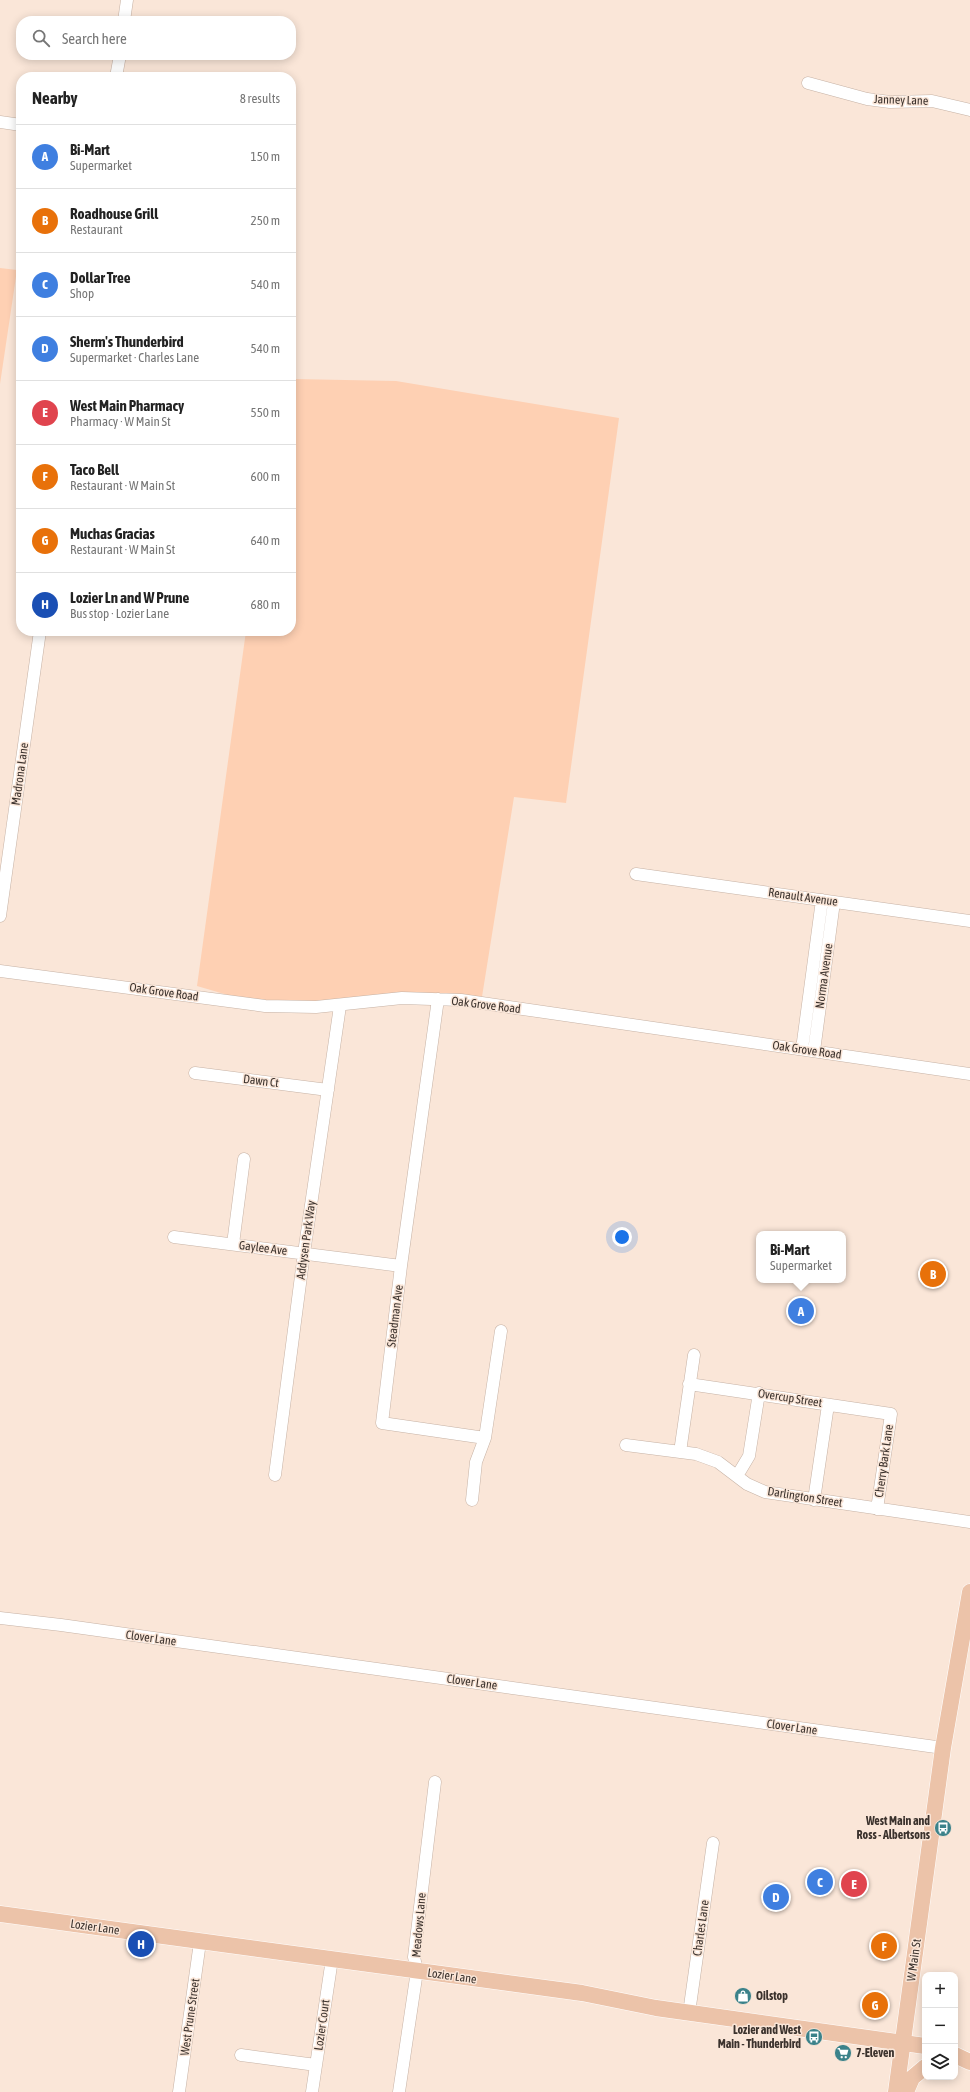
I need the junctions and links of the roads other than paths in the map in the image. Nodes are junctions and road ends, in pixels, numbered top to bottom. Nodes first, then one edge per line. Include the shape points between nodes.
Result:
1 (127, 0) edge
2 (125, 16) edge
3 (119, 60) edge
4 (117, 72) edge
5 (808, 84) dead end
6 (970, 110) edge
7 (0, 122) edge
8 (16, 124) edge
9 (39, 636) edge
10 (636, 874) dead end
11 (828, 901) junction
12 (0, 916) edge
13 (970, 921) edge
14 (0, 971) edge
15 (438, 999) junction
16 (340, 1006) junction
17 (808, 1050) junction
18 (195, 1072) dead end
19 (970, 1074) edge
20 (328, 1090) junction
21 (244, 1159) dead end
22 (174, 1237) dead end
23 (232, 1244) junction
24 (304, 1253) junction
25 (401, 1266) junction
26 (501, 1331) dead end
27 (694, 1355) dead end
28 (689, 1384) junction
29 (759, 1393) junction
30 (828, 1404) junction
31 (891, 1414) joint
32 (485, 1438) junction
33 (626, 1445) dead end
34 (680, 1452) junction
35 (274, 1475) dead end
36 (737, 1476) junction
37 (472, 1500) dead end
38 (814, 1500) junction
39 (877, 1509) junction
40 (970, 1522) edge
41 (970, 1592) edge
42 (0, 1618) edge
43 (943, 1748) junction
44 (435, 1782) dead end
45 (713, 1844) dead end
46 (0, 1914) edge
47 (200, 1942) junction
48 (332, 1958) junction
49 (417, 1971) junction
50 (689, 2013) junction
51 (903, 2042) junction
52 (922, 2045) edge
53 (241, 2055) dead end
54 (958, 2056) edge
55 (958, 2060) edge
56 (970, 2062) edge
57 (316, 2065) junction
58 (922, 2070) edge
59 (179, 2092) edge
60 (312, 2092) edge
61 (399, 2092) edge
62 (896, 2092) edge
63 (906, 2092) edge

1 - 2 street
3 - 4 street
5 - 6 street, Janney Lane via 867,99 890,102 932,101
7 - 8 street
9 - 12 street, Madrona Lane
10 - 11 street, Renault Avenue
11 - 13 street, Renault Avenue
11 - 17 street, Norma Avenue
14 - 16 street, Oak Grove Road via 265,1006
15 - 16 street, Oak Grove Road via 402,998
15 - 17 street, Oak Grove Road via 461,1000
15 - 25 street, Steadman Ave
16 - 20 street, Addysen Park Way
17 - 19 street, Oak Grove Road
18 - 20 street, Dawn Ct
20 - 24 street, Addysen Park Way
21 - 23 street
22 - 23 street, Gaylee Ave
23 - 24 street, Gaylee Ave
24 - 25 street, Gaylee Ave
24 - 35 street, Addysen Park Way
25 - 32 street, Steadman Ave via 382,1423
26 - 32 street
27 - 28 street
28 - 29 street, Overcup Street
28 - 34 street
29 - 30 street, Overcup Street
29 - 36 street via 749,1456
30 - 31 street, Overcup Street
30 - 38 street
31 - 39 street, Cherry Bark Lane
32 - 37 street via 476,1462
33 - 34 street, Darlington Street
34 - 36 street, Darlington Street via 696,1454 718,1462
36 - 38 street, Darlington Street via 765,1492
38 - 39 street, Darlington Street
39 - 40 street, Darlington Street
41 - 43 main road, W Main St
42 - 43 street, Clover Lane
43 - 51 main road, W Main St
44 - 49 street, Meadows Lane via 414,1956
45 - 50 street, Charles Lane
46 - 47 main road, Lozier Lane
47 - 48 main road, Lozier Lane
47 - 59 street, West Prune Street
48 - 49 main road, Lozier Lane
48 - 57 street, Lozier Court
49 - 50 main road, Lozier Lane via 605,1996
49 - 61 street, Meadows Lane
50 - 51 main road, Lozier Lane
51 - 52 main road, Lozier Lane
51 - 62 main road, W Main St
53 - 57 street
54 - 56 main road
55 - 56 main road
57 - 60 street, Lozier Court
58 - 63 main road via 912,2078

